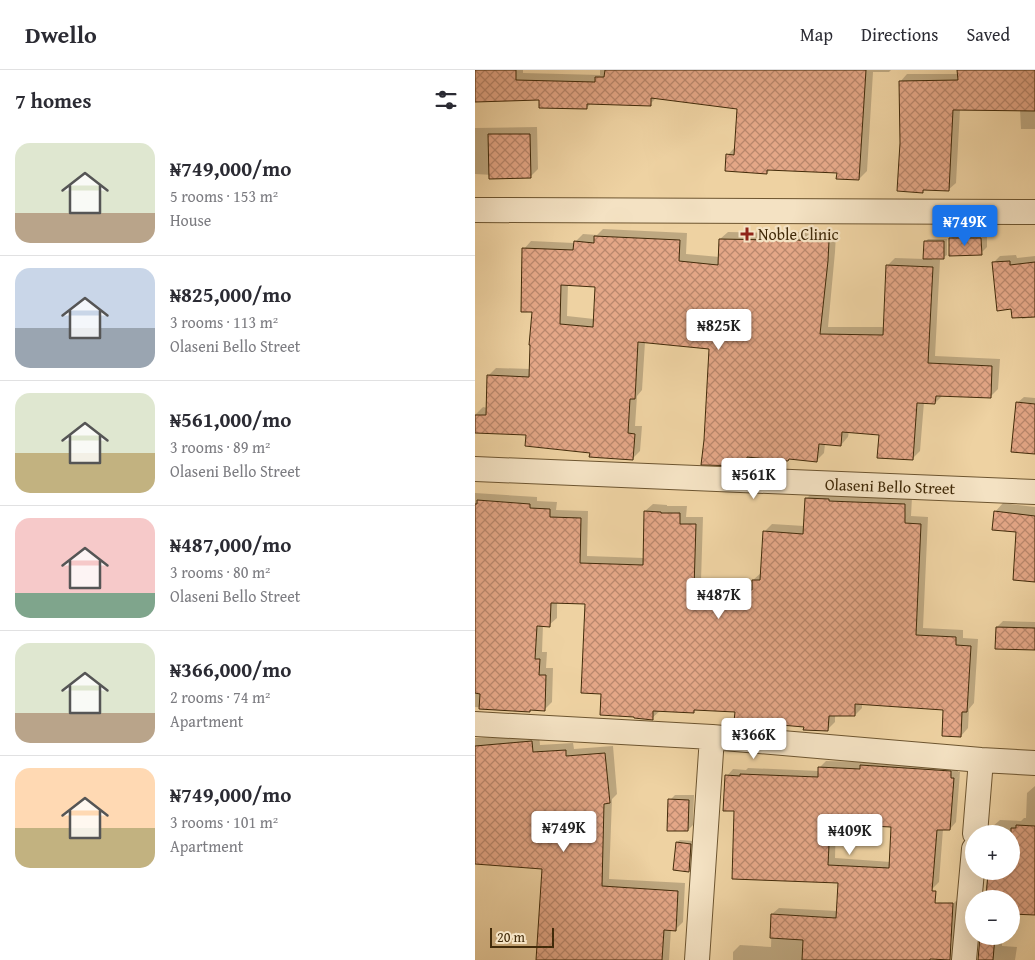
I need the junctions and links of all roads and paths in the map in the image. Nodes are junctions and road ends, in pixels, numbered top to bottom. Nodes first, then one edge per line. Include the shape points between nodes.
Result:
1 (475, 210) edge
2 (1035, 212) edge
3 (475, 469) edge
4 (1035, 492) edge
5 (475, 724) edge
6 (712, 737) junction
7 (981, 760) junction
8 (1035, 763) edge
9 (976, 825) edge
10 (971, 880) edge
11 (697, 960) edge
12 (964, 960) edge

1 - 2 street
3 - 4 street, Olaseni Bello Street
5 - 6 street
6 - 7 street
6 - 11 street
7 - 8 street
7 - 9 street
10 - 12 street

